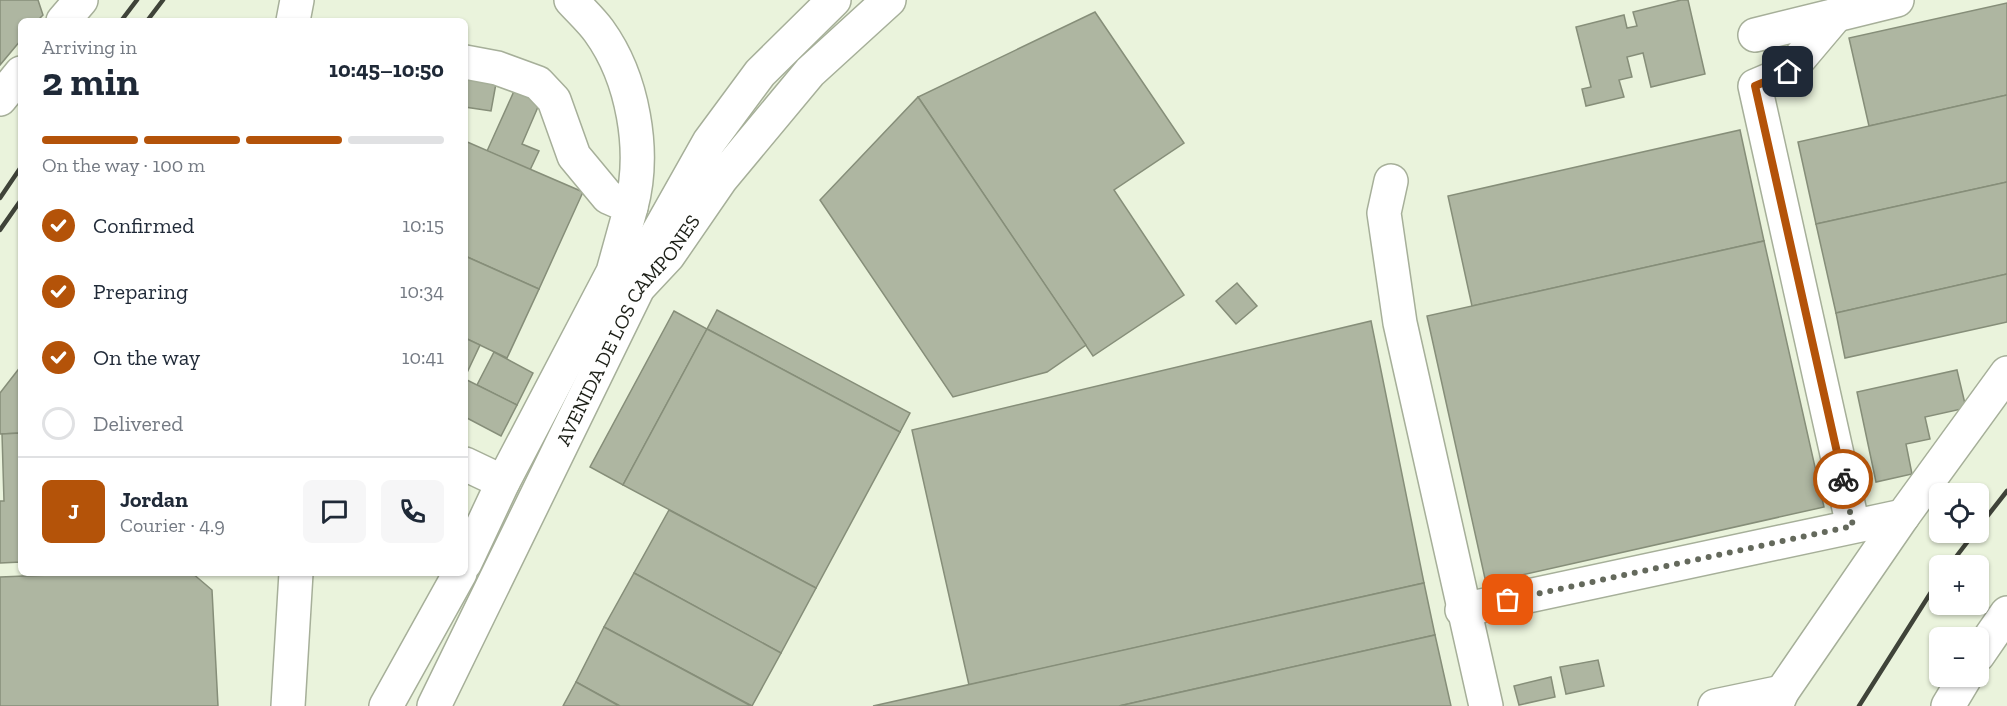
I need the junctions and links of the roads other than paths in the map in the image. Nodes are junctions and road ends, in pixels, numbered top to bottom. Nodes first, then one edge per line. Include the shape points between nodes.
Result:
1 (81, 0) edge
2 (297, 0) edge
3 (571, 0) edge
4 (834, 0) edge
5 (889, 0) edge
6 (1897, 0) edge
7 (1837, 14) junction
8 (66, 18) edge
9 (294, 18) edge
10 (1755, 35) dead end
11 (468, 63) edge
12 (18, 77) edge
13 (0, 99) edge
14 (1391, 181) dead end
15 (631, 207) junction
16 (638, 288) junction
17 (2007, 373) edge
18 (468, 465) edge
19 (503, 482) junction
20 (1903, 516) junction
21 (1853, 526) junction
22 (468, 557) edge
23 (296, 576) edge
24 (459, 576) edge
25 (462, 576) edge
26 (1462, 610) junction
27 (2007, 613) edge
28 (1989, 639) edge
29 (1959, 687) edge
30 (1779, 699) edge
31 (288, 706) edge
32 (386, 706) edge
33 (412, 706) edge
34 (434, 706) edge
35 (1486, 706) edge
36 (1715, 706) edge
37 (1948, 706) edge

1 - 8 main road
2 - 9 main road
3 - 15 main road, AVENIDA DE LOS CAMPONES via 599,31 622,76 637,144 638,183
4 - 16 main road via 760,73 709,142 647,252
5 - 16 main road, AVENIDA DE LOS CAMPONES via 810,72 721,179 669,256
6 - 7 main road
7 - 10 main road
7 - 21 main road via 1788,72 1755,86
11 - 15 main road via 538,83 554,100 574,156 608,197
12 - 13 main road
14 - 26 main road via 1384,213 1400,322
15 - 19 main road, AVENIDA DE LOS CAMPONES via 614,272
16 - 34 main road, AVENIDA DE LOS CAMPONES
17 - 20 main road
18 - 19 main road
19 - 22 main road, AVENIDA DE LOS CAMPONES
20 - 21 main road
20 - 30 main road
21 - 26 main road
23 - 31 main road
24 - 32 main road
25 - 33 main road via 467,594
26 - 35 main road
27 - 28 main road
29 - 37 main road
30 - 36 main road

